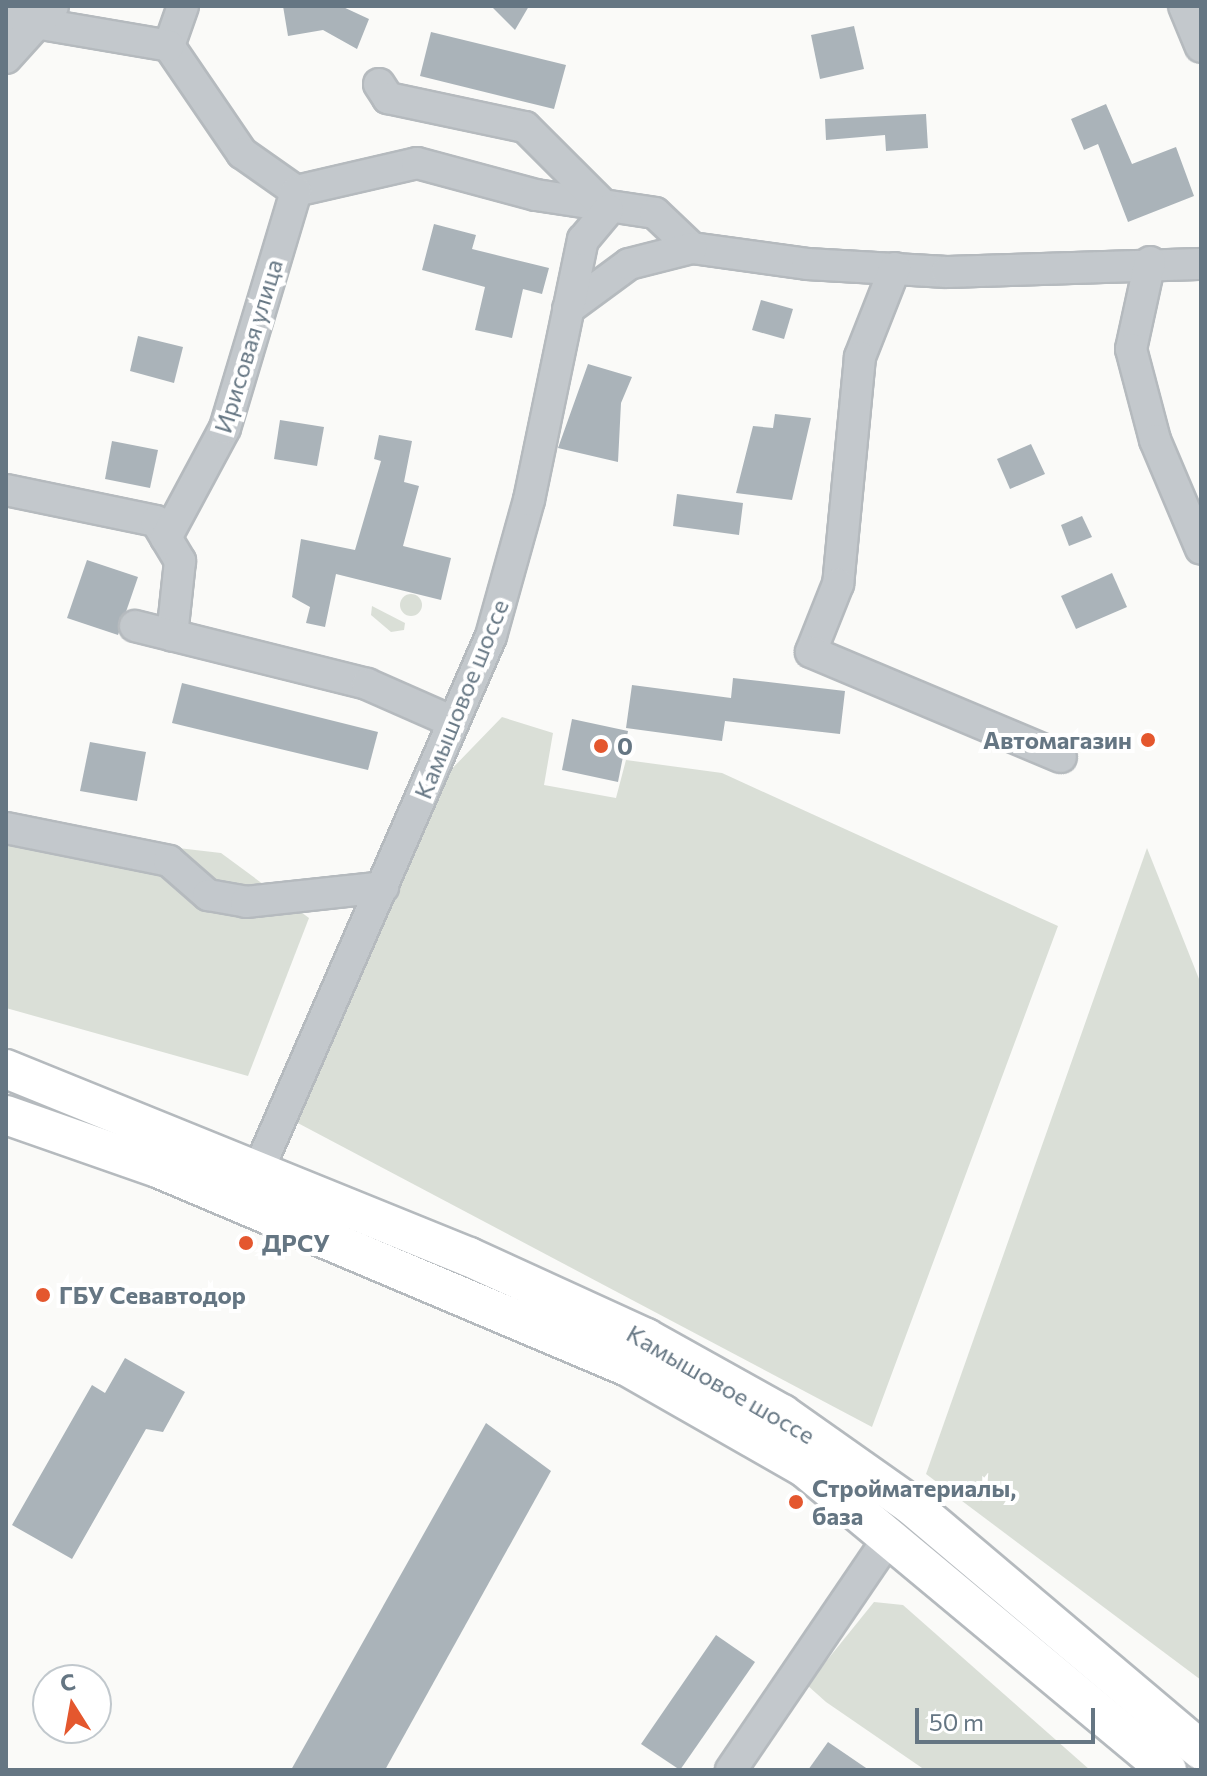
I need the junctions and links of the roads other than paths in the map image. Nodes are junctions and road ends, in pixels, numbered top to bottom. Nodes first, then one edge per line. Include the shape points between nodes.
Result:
1 (183, 6) edge
2 (1184, 6) edge
3 (47, 16) edge
4 (6, 18) edge
5 (169, 46) junction
6 (1201, 47) edge
7 (6, 58) edge
8 (379, 84) dead end
9 (296, 191) junction
10 (608, 210) junction
11 (692, 248) junction
12 (1150, 262) junction
13 (1201, 264) edge
14 (895, 268) junction
15 (568, 309) junction
16 (6, 490) edge
17 (166, 538) junction
18 (1201, 549) edge
19 (135, 626) dead end
20 (172, 636) junction
21 (453, 722) junction
22 (1061, 757) dead end
23 (6, 828) edge
24 (383, 887) junction
25 (6, 1069) edge
26 (6, 1115) edge
27 (257, 1173) junction
28 (891, 1535) junction
29 (1201, 1750) edge
30 (731, 1770) edge
31 (1167, 1770) edge

1 - 5 street
2 - 6 street
3 - 4 street
3 - 5 street
3 - 7 street
5 - 9 street via 242,153
8 - 10 street via 388,98 525,127
9 - 10 street via 417,163
9 - 17 street, Ирисовая улица via 225,428
10 - 11 street via 655,213
10 - 15 street, Камышовое шоссе via 583,240
11 - 14 street
11 - 15 street via 629,264
12 - 13 street
12 - 14 street
12 - 18 street via 1131,349 1155,440
14 - 22 street via 860,357 838,584 811,652
15 - 21 street, Камышовое шоссе via 526,512 491,636
16 - 17 street via 156,521
17 - 20 street via 180,561
19 - 20 street
20 - 21 street via 367,684
21 - 24 street, Камышовое шоссе
23 - 24 street via 169,861 208,895 246,902
24 - 27 street, Камышовое шоссе
25 - 27 main road, Камышовое шоссе
26 - 28 main road, Камышовое шоссе via 160,1169 628,1367 805,1468
27 - 29 main road, Камышовое шоссе via 510,1275 646,1338 782,1414 911,1505
28 - 30 street
28 - 31 main road, Камышовое шоссе

